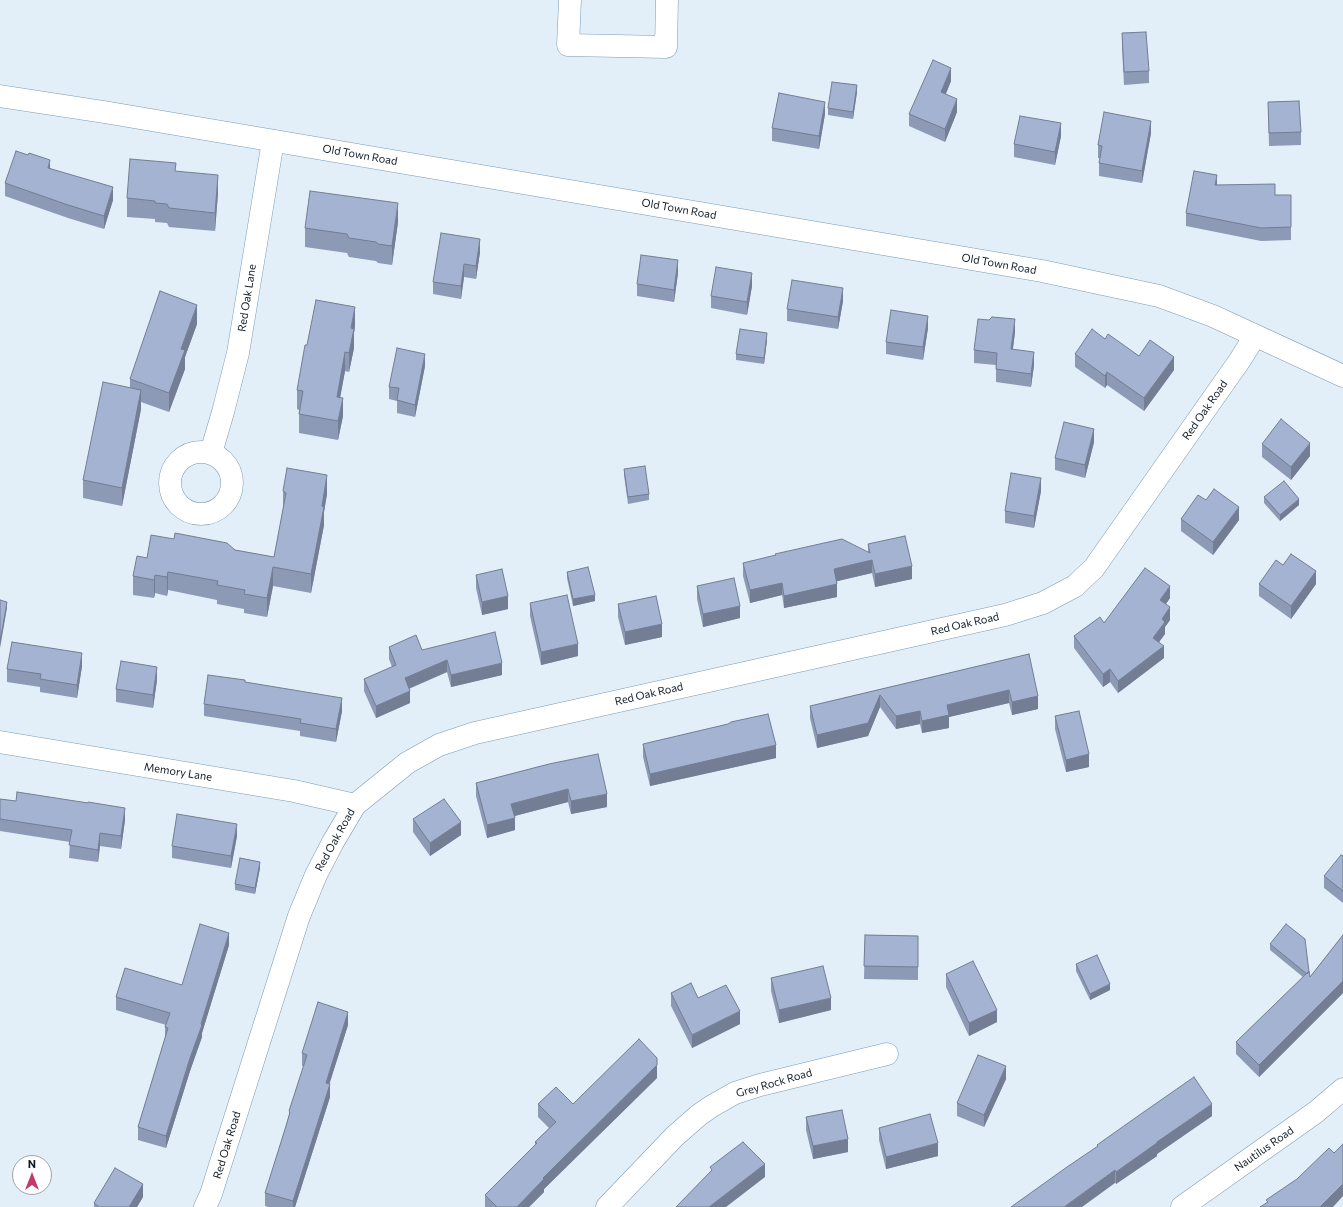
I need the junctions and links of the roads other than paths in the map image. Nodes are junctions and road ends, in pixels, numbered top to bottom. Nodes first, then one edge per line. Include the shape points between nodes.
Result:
1 (570, 0) edge
2 (667, 0) edge
3 (0, 96) edge
4 (273, 141) junction
5 (1255, 336) junction
6 (1343, 376) edge
7 (210, 453) dead end
8 (0, 742) edge
9 (355, 805) junction
10 (887, 1054) dead end
11 (1343, 1089) edge
12 (205, 1207) edge
13 (607, 1207) edge
14 (1182, 1207) edge

1 - 2 street via 568,45 666,47
3 - 4 street, Old Town Road
4 - 5 street, Old Town Road via 1042,271 1159,296
4 - 7 street, Red Oak Lane via 238,353
5 - 6 street, Old Town Road
5 - 9 street, Red Oak Road via 1094,568 1075,586 1043,603 997,617 475,733 439,745 407,763
8 - 9 street, Memory Lane via 294,791
9 - 12 street, Red Oak Road via 319,869 299,916 212,1194
10 - 13 street, Grey Rock Road via 735,1093 699,1114
11 - 14 street, Nautilus Road via 1316,1112

